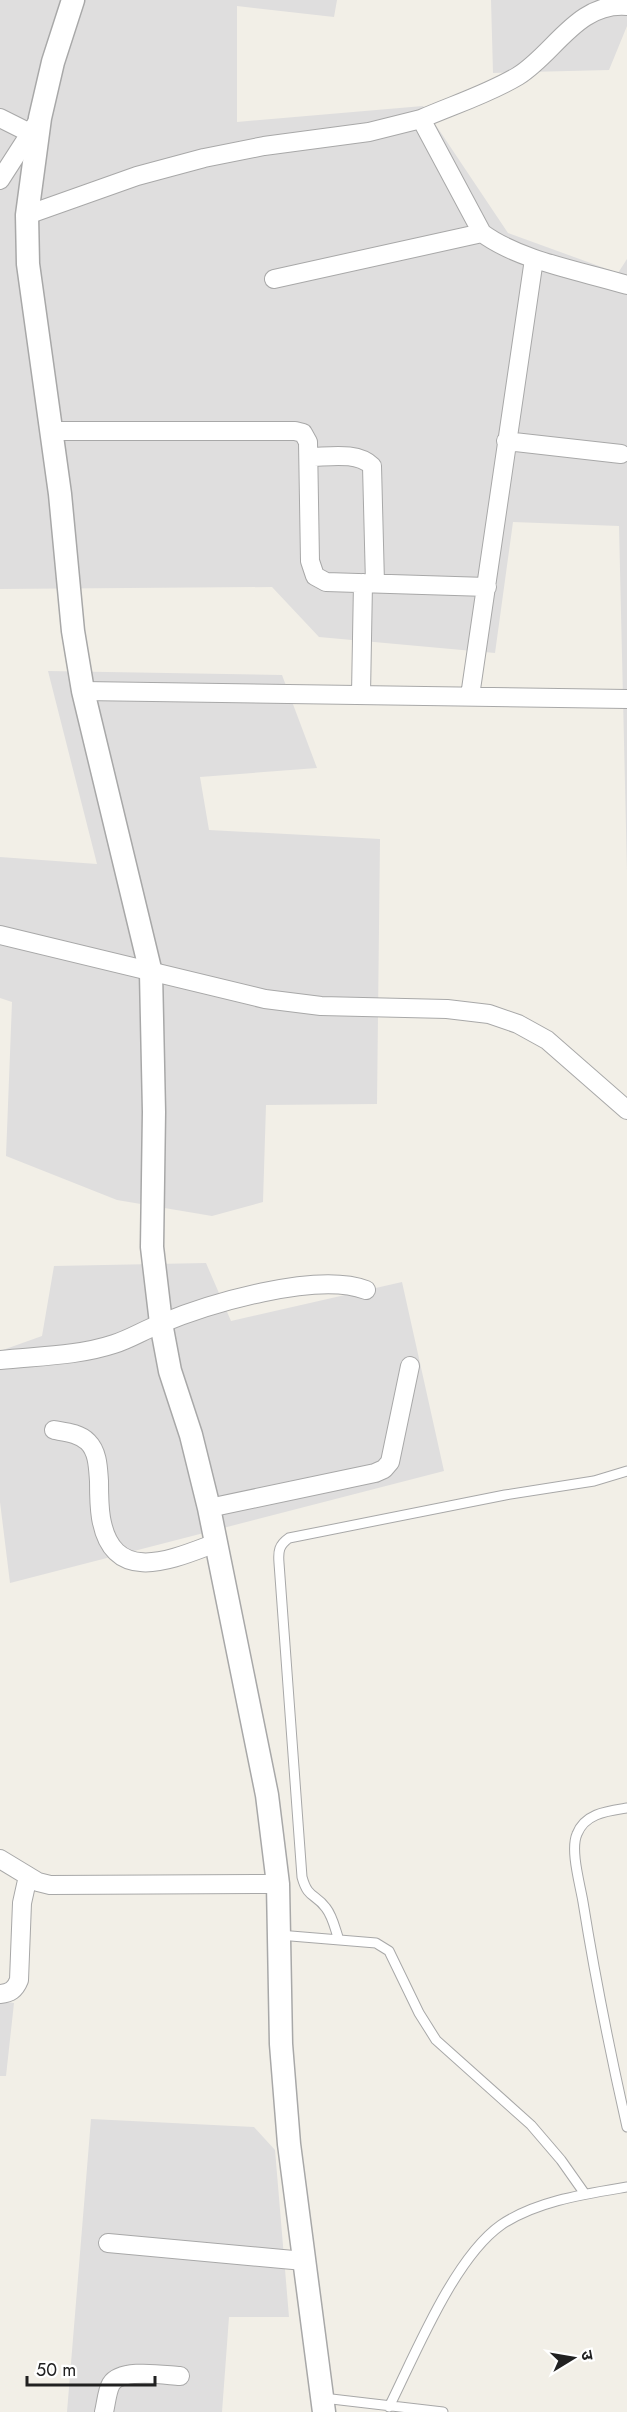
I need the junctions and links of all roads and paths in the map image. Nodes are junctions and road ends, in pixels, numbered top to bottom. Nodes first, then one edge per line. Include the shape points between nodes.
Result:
1 (584, 0) edge
2 (68, 2) edge
3 (627, 6) edge
4 (581, 19) junction
5 (0, 118) edge
6 (421, 119) junction
7 (35, 125) junction
8 (0, 180) edge
9 (27, 215) junction
10 (482, 233) junction
11 (534, 259) junction
12 (274, 279) dead end
13 (627, 285) edge
14 (50, 431) junction
15 (506, 441) junction
16 (621, 454) dead end
17 (309, 457) junction
18 (369, 583) junction
19 (486, 587) junction
20 (83, 691) junction
21 (361, 694) junction
22 (470, 696) junction
23 (627, 699) edge
24 (0, 935) edge
25 (151, 973) junction
26 (627, 1110) edge
27 (366, 1290) dead end
28 (161, 1323) junction
29 (0, 1360) edge
30 (410, 1366) dead end
31 (54, 1430) dead end
32 (627, 1471) edge
33 (209, 1508) junction
34 (216, 1543) junction
35 (627, 1808) edge
36 (0, 1859) edge
37 (28, 1876) junction
38 (278, 1884) junction
39 (279, 1935) junction
40 (339, 1940) junction
41 (0, 1994) edge
42 (627, 2127) edge
43 (627, 2187) edge
44 (585, 2194) junction
45 (108, 2243) dead end
46 (304, 2261) junction
47 (180, 2376) dead end
48 (323, 2405) edge
49 (389, 2407) junction
50 (104, 2412) edge
51 (443, 2412) edge

1 - 4 street
2 - 7 street
3 - 4 street via 600,10
4 - 6 street via 539,61 517,76
5 - 7 street
6 - 9 street via 369,132 204,158 137,176
6 - 10 street
7 - 8 street
7 - 9 street
9 - 14 street via 27,264
10 - 11 street via 497,244
10 - 12 street
11 - 13 street
11 - 15 street
14 - 17 street via 295,431 303,433 308,442
14 - 20 street via 60,494 72,631
15 - 16 street
15 - 19 street
17 - 18 street via 310,561 315,576 326,582
17 - 18 street via 356,457 372,466
18 - 19 street
18 - 21 street
19 - 22 street
20 - 21 street
20 - 25 street
21 - 22 street
22 - 23 street
24 - 25 street
25 - 26 street via 265,999 321,1006 489,1014 547,1040
25 - 28 street via 152,1247
27 - 28 street via 316,1284 208,1307
28 - 29 street via 96,1349
28 - 33 street via 170,1371
30 - 33 street via 390,1462 384,1469
31 - 34 street via 78,1435 89,1442 96,1455 101,1518 107,1539 118,1554 142,1563 163,1562
32 - 40 lane via 594,1481 505,1494 289,1538 281,1543 278,1551 302,1877 305,1889 331,1916
33 - 34 street
34 - 38 street via 267,1795
35 - 42 lane via 594,1815 584,1822 576,1835 575,1856
36 - 37 street
37 - 38 street via 50,1885
37 - 41 street via 22,1903 19,1980 16,1988
38 - 39 street
39 - 40 lane
39 - 46 street via 281,2044
40 - 44 lane via 376,1943 389,1951 436,2040 531,2125
43 - 44 lane
44 - 49 lane via 530,2210 501,2225 478,2246 459,2271
45 - 46 street
46 - 48 street
47 - 50 street via 117,2377 110,2386
48 - 49 lane
49 - 51 lane

